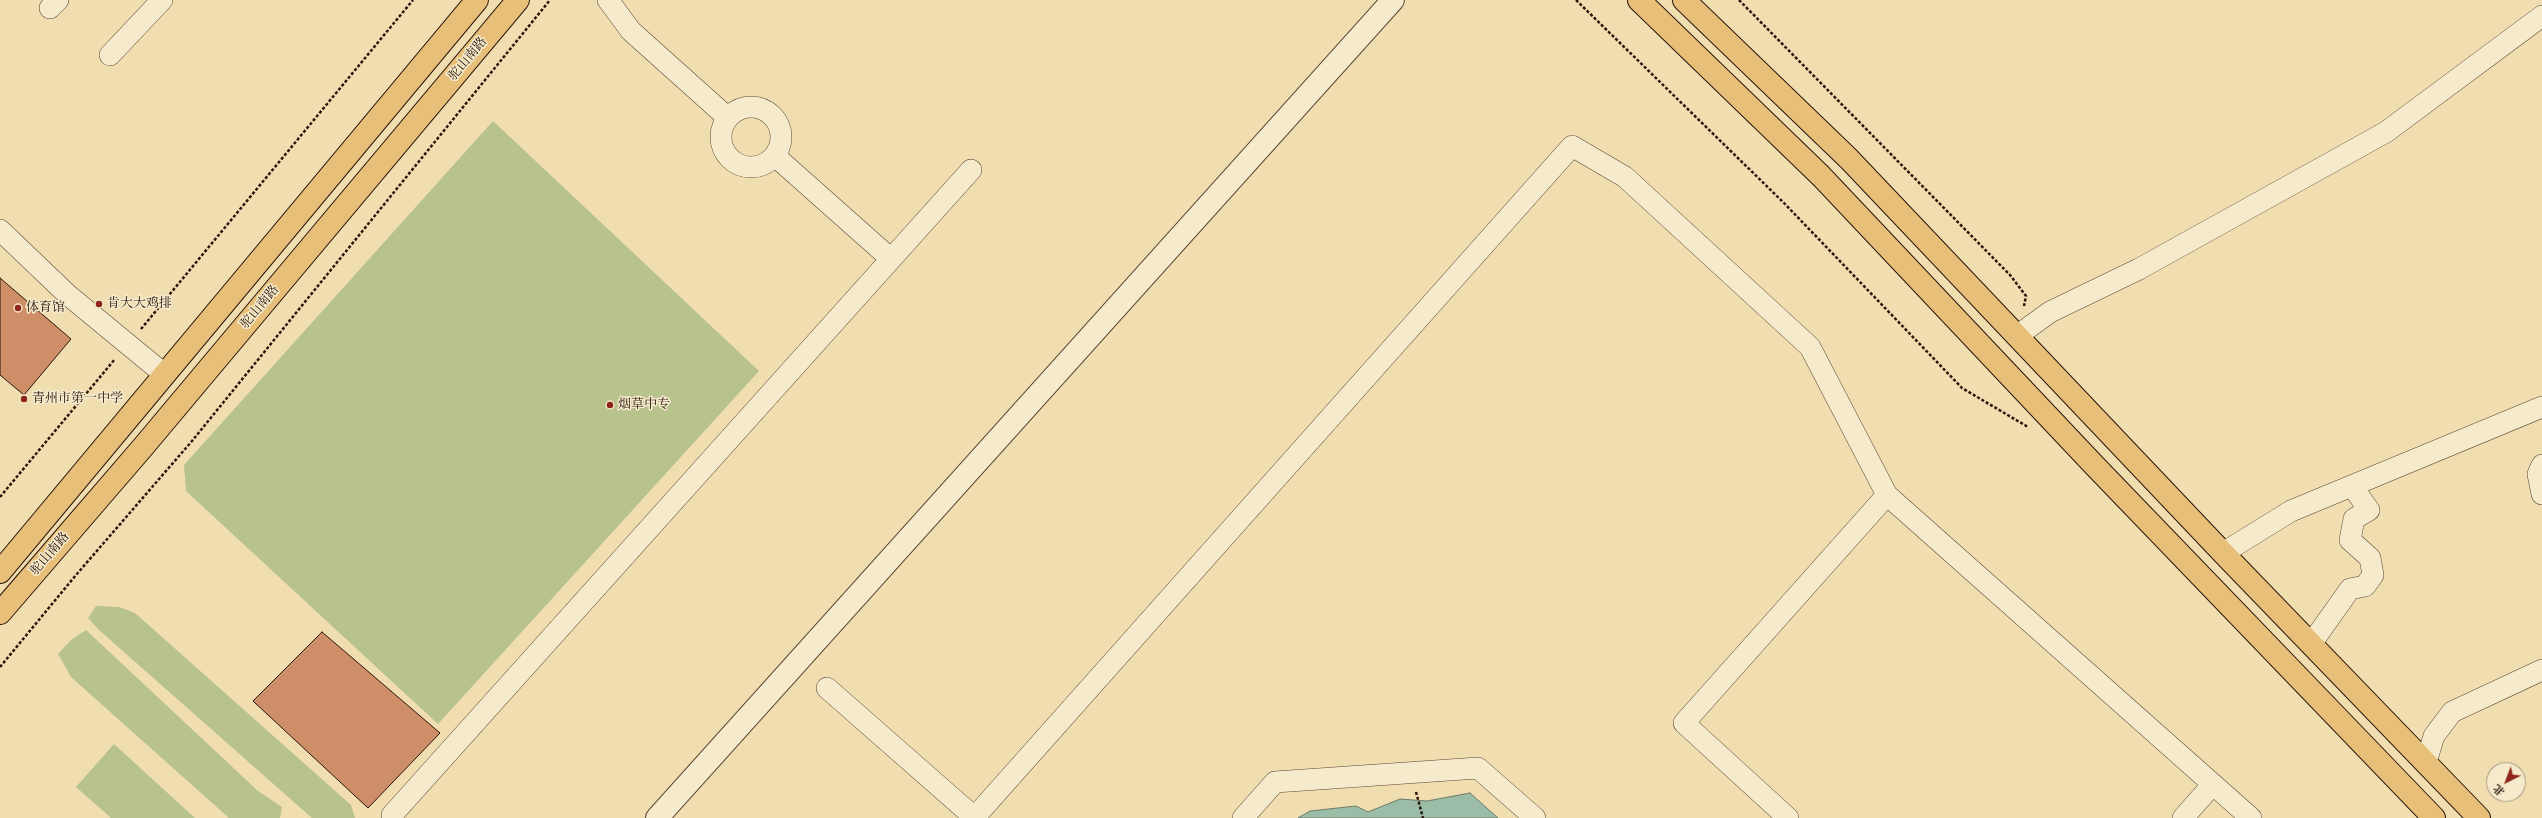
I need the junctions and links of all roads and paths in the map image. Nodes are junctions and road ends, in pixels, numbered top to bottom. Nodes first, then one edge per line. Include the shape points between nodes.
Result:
1 (162, 0) edge
2 (413, 0) edge
3 (477, 0) edge
4 (518, 0) edge
5 (550, 0) edge
6 (608, 0) edge
7 (1393, 0) edge
8 (1576, 0) edge
9 (1639, 0) edge
10 (1684, 0) edge
11 (1739, 0) edge
12 (2542, 16) edge
13 (110, 55) dead end
14 (728, 118) junction
15 (774, 156) junction
16 (971, 170) dead end
17 (0, 230) edge
18 (891, 259) junction
19 (2017, 336) junction
20 (128, 344) junction
21 (164, 374) junction
22 (2542, 407) edge
23 (2035, 430) dead end
24 (2542, 466) edge
25 (2352, 486) junction
26 (2542, 494) edge
27 (1887, 495) junction
28 (0, 497) edge
29 (2223, 553) junction
30 (0, 572) edge
31 (0, 613) edge
32 (2311, 644) junction
33 (0, 667) edge
34 (2542, 670) edge
35 (827, 688) dead end
36 (2426, 762) junction
37 (1410, 773) junction
38 (2213, 784) junction
39 (392, 815) dead end
40 (657, 818) edge
41 (975, 818) edge
42 (1243, 818) edge
43 (1423, 818) edge
44 (1535, 818) edge
45 (1788, 818) edge
46 (2183, 818) edge
47 (2251, 818) edge
48 (2434, 818) edge
49 (2480, 818) edge

1 - 13 street
2 - 20 path
3 - 21 main road, 驼山南路
4 - 31 main road, 驼山南路 via 143,447
5 - 33 path via 192,441
6 - 14 street via 631,31
7 - 40 street
8 - 23 path via 1784,203 1962,388
9 - 48 main road via 1821,176 2094,465
10 - 19 main road via 1850,159
11 - 19 path via 2010,275 2026,296
12 - 19 street via 2386,132 2139,269 2050,312
14 - 15 street via 745,108 765,111 773,117 781,135 780,145
14 - 15 street via 721,136 723,146 734,161 752,167 765,164
15 - 18 street
16 - 18 street
17 - 20 street via 68,295
18 - 39 street
19 - 29 main road
20 - 21 street
20 - 28 path
21 - 30 main road, 驼山南路
22 - 25 street
24 - 26 street via 2538,474
25 - 29 street via 2291,511
25 - 32 street via 2369,510 2354,519 2350,540 2370,558 2373,575 2365,586 2350,589
27 - 38 street
27 - 41 street via 1810,347 1625,177 1572,146
27 - 45 street via 1684,723
29 - 32 main road
32 - 36 main road
34 - 36 street via 2452,712 2434,736
35 - 41 street
36 - 49 main road
37 - 42 street via 1275,782
37 - 43 path
37 - 44 street via 1478,768
38 - 46 street
38 - 47 street

